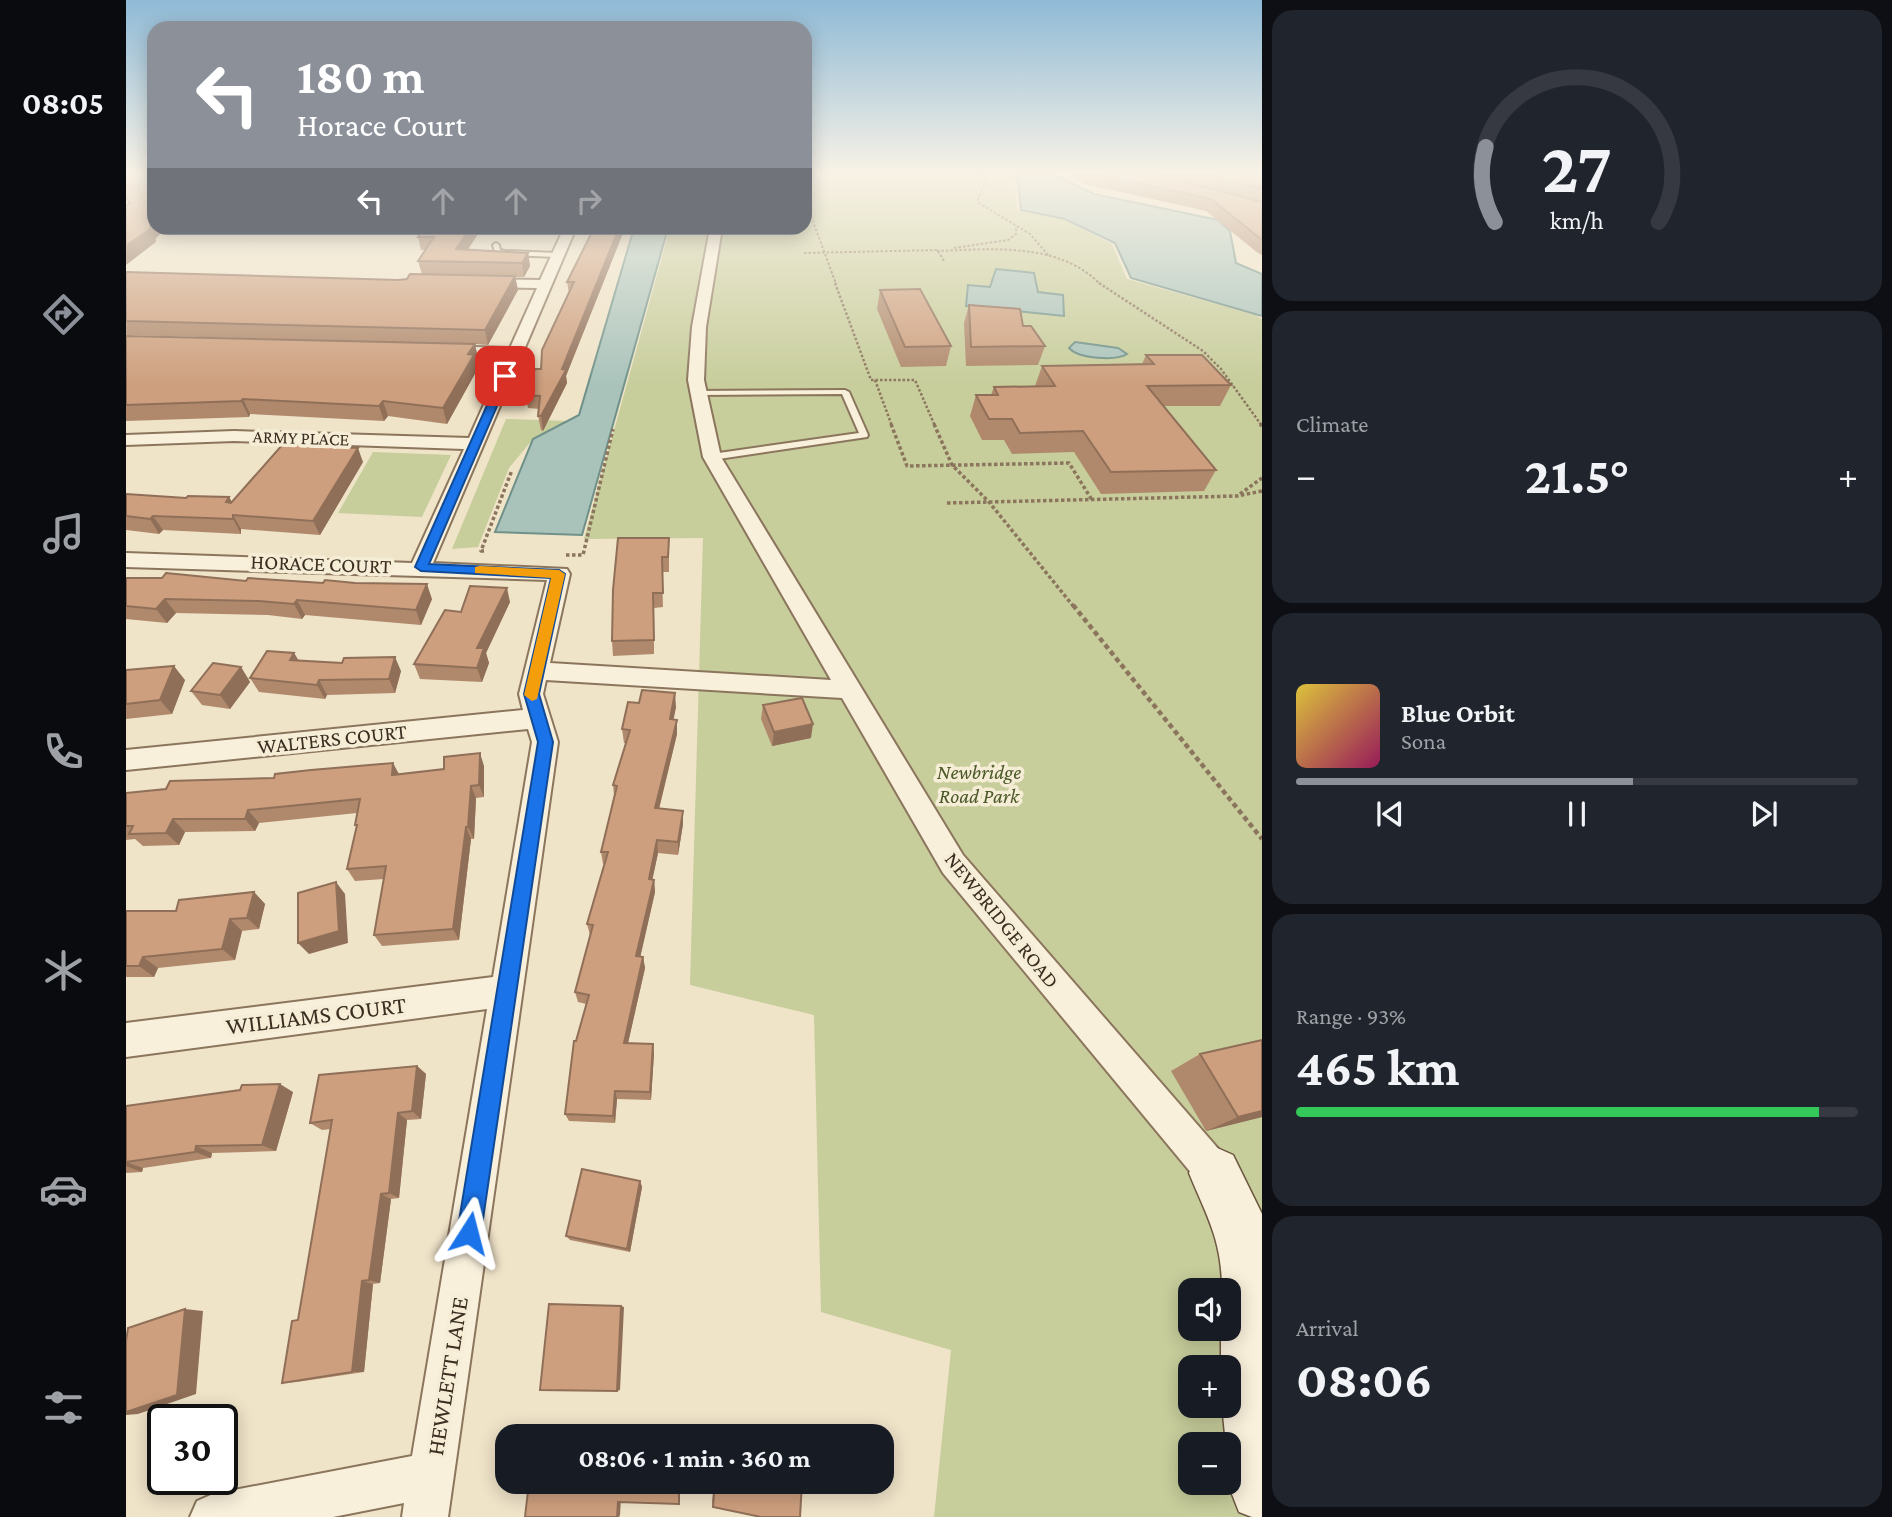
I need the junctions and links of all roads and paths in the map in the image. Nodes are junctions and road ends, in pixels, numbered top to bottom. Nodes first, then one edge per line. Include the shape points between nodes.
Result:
1 (563, 244) edge
2 (713, 244) edge
3 (822, 244) edge
4 (984, 244) edge
5 (1041, 244) edge
6 (496, 245) dead end
7 (937, 251) junction
8 (804, 253) dead end
9 (825, 253) junction
10 (558, 255) junction
11 (1050, 257) junction
12 (943, 261) dead end
13 (461, 282) edge
14 (545, 284) junction
15 (430, 351) edge
16 (515, 353) junction
17 (875, 380) junction
18 (698, 393) junction
19 (1262, 426) edge
20 (613, 429) dead end
21 (126, 440) edge
22 (475, 444) junction
23 (712, 457) junction
24 (952, 465) junction
25 (512, 470) dead end
26 (1262, 478) edge
27 (1262, 491) edge
28 (1237, 496) junction
29 (1092, 500) junction
30 (989, 502) junction
31 (947, 503) dead end
32 (494, 552) dead end
33 (126, 560) edge
34 (558, 564) junction
35 (421, 567) junction
36 (535, 671) junction
37 (850, 690) junction
38 (538, 718) junction
39 (126, 760) edge
40 (1262, 839) edge
41 (506, 991) junction
42 (126, 1040) edge
43 (1215, 1173) joint
44 (1262, 1489) edge
45 (428, 1496) edge
46 (213, 1517) edge

1 - 10 street
2 - 18 street, NEWBRIDGE ROAD via 699,327
3 - 9 path
4 - 7 path
5 - 11 path
6 - 10 lane via 497,251 505,253
7 - 9 path
7 - 11 path via 1009,250
7 - 12 path
8 - 9 path
9 - 17 path via 871,380
10 - 14 street
11 - 19 path via 1086,271 1105,289 1211,358
13 - 14 street
14 - 16 street
15 - 16 street
16 - 22 street
17 - 24 path via 915,380
17 - 24 path via 907,466
18 - 23 street, NEWBRIDGE ROAD
18 - 23 lane via 845,392 864,435
20 - 34 path via 583,555
21 - 22 street, ARMY PLACE via 234,436
22 - 35 street
23 - 37 street, NEWBRIDGE ROAD
24 - 29 path via 1069,463
24 - 30 path
25 - 32 path via 481,551
26 - 28 path
27 - 28 path
28 - 29 path
29 - 30 path
30 - 31 path
30 - 40 path
33 - 35 street, HORACE COURT
34 - 35 street, HORACE COURT
34 - 36 street, HEWLETT LANE
36 - 37 street
36 - 38 street, HEWLETT LANE via 531,694
37 - 43 street, NEWBRIDGE ROAD via 953,864
38 - 39 street, WALTERS COURT
38 - 41 street, HEWLETT LANE via 545,742
41 - 42 street, WILLIAMS COURT
41 - 45 street, HEWLETT LANE
43 - 44 street, NEWBRIDGE ROAD via 1250,1261 1251,1391
45 - 46 street

